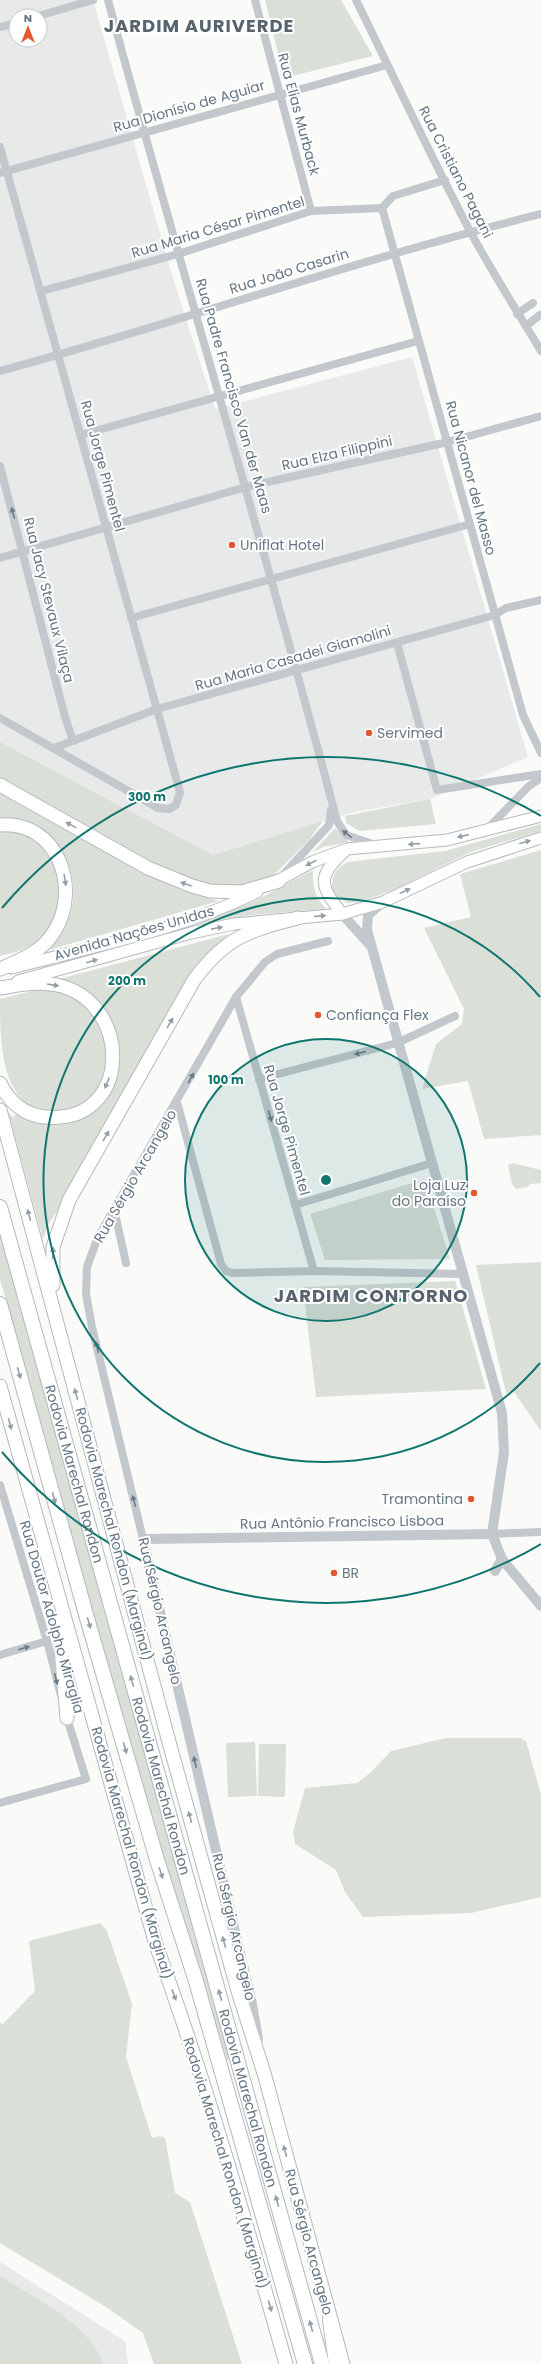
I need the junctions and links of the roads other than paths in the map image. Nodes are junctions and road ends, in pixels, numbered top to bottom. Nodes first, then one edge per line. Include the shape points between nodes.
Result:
1 (93, 0) edge
2 (108, 0) edge
3 (255, 0) edge
4 (356, 0) edge
5 (48, 13) edge
6 (387, 65) junction
7 (280, 93) junction
8 (144, 132) junction
9 (0, 147) edge
10 (3, 172) edge
11 (445, 180) junction
12 (382, 208) junction
13 (311, 211) junction
14 (541, 214) edge
15 (470, 231) junction
16 (393, 252) junction
17 (178, 254) junction
18 (42, 291) junction
19 (533, 303) dead end
20 (195, 314) junction
21 (517, 314) junction
22 (540, 315) edge
23 (526, 326) junction
24 (418, 341) junction
25 (541, 350) edge
26 (59, 355) junction
27 (0, 371) edge
28 (220, 396) junction
29 (541, 416) edge
30 (80, 435) junction
31 (448, 442) junction
32 (0, 466) edge
33 (246, 487) junction
34 (470, 524) junction
35 (106, 527) junction
36 (23, 551) junction
37 (0, 558) edge
38 (272, 579) junction
39 (541, 600) edge
40 (495, 615) junction
41 (132, 618) junction
42 (397, 643) junction
43 (298, 671) junction
44 (157, 709) junction
45 (0, 718) edge
46 (73, 741) junction
47 (54, 748) junction
48 (541, 753) edge
49 (541, 774) edge
50 (541, 778) edge
51 (0, 785) edge
52 (332, 801) junction
53 (541, 816) edge
54 (0, 825) edge
55 (486, 830) junction
56 (541, 838) edge
57 (382, 846) junction
58 (347, 849) junction
59 (279, 881) junction
60 (383, 902) junction
61 (342, 914) junction
62 (298, 918) junction
63 (328, 941) dead end
64 (371, 946) junction
65 (0, 970) edge
66 (0, 987) edge
67 (236, 997) junction
68 (455, 1016) dead end
69 (397, 1043) junction
70 (259, 1079) junction
71 (0, 1083) edge
72 (177, 1102) junction
73 (0, 1110) edge
74 (432, 1163) junction
75 (295, 1205) junction
76 (0, 1207) edge
77 (114, 1209) junction
78 (126, 1263) dead end
79 (314, 1271) junction
80 (464, 1274) junction
81 (0, 1304) edge
82 (57, 1320) junction
83 (0, 1386) edge
84 (0, 1485) edge
85 (4, 1509) edge
86 (541, 1532) edge
87 (492, 1534) junction
88 (143, 1539) junction
89 (502, 1559) junction
90 (495, 1571) dead end
91 (56, 1591) junction
92 (541, 1606) edge
93 (47, 1641) junction
94 (0, 1654) edge
95 (67, 1718) junction
96 (0, 1803) edge
97 (264, 2073) junction
98 (330, 2320) junction
99 (286, 2364) edge
100 (305, 2364) edge
101 (322, 2364) edge
102 (336, 2364) edge
103 (343, 2364) edge

1 - 5 street
2 - 8 street, Rua Padre Francisco Van der Maas
3 - 7 street, Rua Elias Murback
4 - 6 street, Rua Cristiano Pagani
6 - 7 street, Rua Dionísio de Aguiar
6 - 11 street, Rua Cristiano Pagani
7 - 8 street, Rua Dionísio de Aguiar
7 - 13 street, Rua Elias Murback
8 - 10 street, Rua Dionísio de Aguiar
8 - 17 street, Rua Padre Francisco Van der Maas
9 - 10 street, Rua Jorge Pimentel
10 - 18 street, Rua Jorge Pimentel
11 - 12 street via 393,196
11 - 15 street, Rua Cristiano Pagani
12 - 13 street, Rua Maria César Pimentel
12 - 16 street, Rua Nicanor del Masso
13 - 17 street, Rua Maria César Pimentel
14 - 15 street, Rua João Casarin
15 - 16 street, Rua João Casarin
15 - 21 street, Rua Cristiano Pagani
16 - 20 street, Rua João Casarin
16 - 24 street, Rua Nicanor del Masso
17 - 18 street, Rua Maria César Pimentel
17 - 20 street, Rua Padre Francisco Van der Maas
18 - 26 street, Rua Jorge Pimentel
19 - 21 street
20 - 26 street, Rua João Casarin
20 - 28 street, Rua Padre Francisco Van der Maas
21 - 23 street, Rua Cristiano Pagani
22 - 23 street
23 - 25 street, Rua Cristiano Pagani
24 - 28 street
24 - 31 street, Rua Nicanor del Masso
26 - 27 street, Rua João Casarin
26 - 30 street, Rua Jorge Pimentel
28 - 30 street
28 - 33 street, Rua Padre Francisco Van der Maas
29 - 31 street, Rua Elza Filippini
30 - 35 street, Rua Jorge Pimentel
31 - 33 street, Rua Elza Filippini
31 - 34 street, Rua Nicanor del Masso
36 -> 32 street, Rua Jacy Stevaux Vilaça
33 - 35 street, Rua Elza Filippini
33 - 38 street, Rua Padre Francisco Van der Maas
34 - 38 street
34 - 40 street, Rua Nicanor del Masso
35 - 36 street, Rua Elza Filippini
35 - 41 street, Rua Jorge Pimentel
36 - 37 street, Rua Elza Filippini
36 - 46 street, Rua Jacy Stevaux Vilaça
38 - 41 street
38 - 43 street, Rua Padre Francisco Van der Maas
39 - 40 street, Rua Maria Casadei Giamolini via 506,608
40 - 42 street, Rua Maria Casadei Giamolini
40 - 48 street, Rua Nicanor del Masso via 523,715
41 - 44 street, Rua Jorge Pimentel
42 - 43 street, Rua Maria Casadei Giamolini
42 - 49 street via 437,790
43 - 44 street, Rua Maria Casadei Giamolini
43 - 52 street, Rua Padre Francisco Van der Maas
44 - 46 street, Rua Maria Casadei Giamolini
44 - 47 street, Rua Jorge Pimentel via 180,792 176,805 169,809 158,808
45 - 47 street
46 - 47 street, Rua Maria Casadei Giamolini
50 - 55 street via 529,786
59 -> 51 highway via 242,892 210,891 192,886 148,868
57 -> 52 street, Rua Padre Francisco Van der Maas via 346,835 340,827
52 - 59 street, Rua Padre Francisco Van der Maas via 329,825
53 - 55 main road, Avenida Nações Unidas
54 -> 65 highway via 12,824 33,830 52,846 63,869 66,892 61,918 48,940 30,956
55 -> 57 main road, Avenida Nações Unidas via 432,842
60 -> 56 main road, Avenida Nações Unidas via 467,862
57 - 58 main road, Avenida Nações Unidas
58 -> 59 main road, Avenida Nações Unidas via 312,862
58 - 61 main road via 333,862 324,879 325,891
59 - 65 main road, Avenida Nações Unidas via 236,902 182,922
60 - 61 main road, Avenida Nações Unidas
60 - 64 street via 368,915 367,930
62 -> 61 main road, Avenida Nações Unidas
61 - 64 street
66 -> 62 main road, Avenida Nações Unidas via 192,933 234,924
82 -> 62 highway via 52,1272 53,1247 63,1215 194,980 214,956 238,937 253,929
63 - 67 street, Rua Sérgio Arcangelo via 277,954 265,962
64 - 69 street
66 -> 71 highway via 47,984 75,992 85,998 100,1014 109,1031 114,1051 113,1068 103,1092 91,1105 73,1115 62,1118 41,1117 24,1111 10,1099
67 - 70 street, Rua Jorge Pimentel
72 -> 67 street, Rua Sérgio Arcangelo
68 - 69 street
69 -> 70 street
69 - 74 street
70 -> 75 street, Rua Jorge Pimentel
72 - 77 street, Rua Sérgio Arcangelo
72 - 79 street via 221,1264 226,1271
82 -> 73 highway, Rodovia Marechal Rondon (Marginal)
74 - 75 street
74 - 80 street
75 - 79 street, Rua Jorge Pimentel
101 -> 76 highway, Rodovia Marechal Rondon
77 - 78 street
88 -> 77 street, Rua Sérgio Arcangelo via 86,1294 87,1267 98,1237
79 - 80 street
80 - 87 street via 502,1413 504,1452
81 -> 100 highway, Rodovia Marechal Rondon via 89,1626 157,1860 195,1978
97 -> 82 highway, Rodovia Marechal Rondon (Marginal) via 238,1991 175,1765
83 -> 91 highway, Rodovia Marechal Rondon (Marginal)
84 - 85 street, Rua Doutor Adolpho Miraglia
85 - 93 street, Rua Doutor Adolpho Miraglia
86 - 87 street, Rua Antônio Francisco Lisboa
87 - 88 street, Rua Antônio Francisco Lisboa
87 - 89 street
97 -> 88 street, Rua Sérgio Arcangelo via 252,2004
89 - 90 street
89 - 92 street
91 - 95 highway
91 -> 99 highway, Rodovia Marechal Rondon (Marginal) via 156,1945 235,2186
94 -> 93 street
93 -> 95 street, Rua Doutor Adolpho Miraglia
95 - 96 street, Rua Doutor Adolpho Miraglia via 86,1779
98 -> 97 highway, Rua Sérgio Arcangelo
98 - 102 highway
98 - 103 highway, Rua Sérgio Arcangelo

